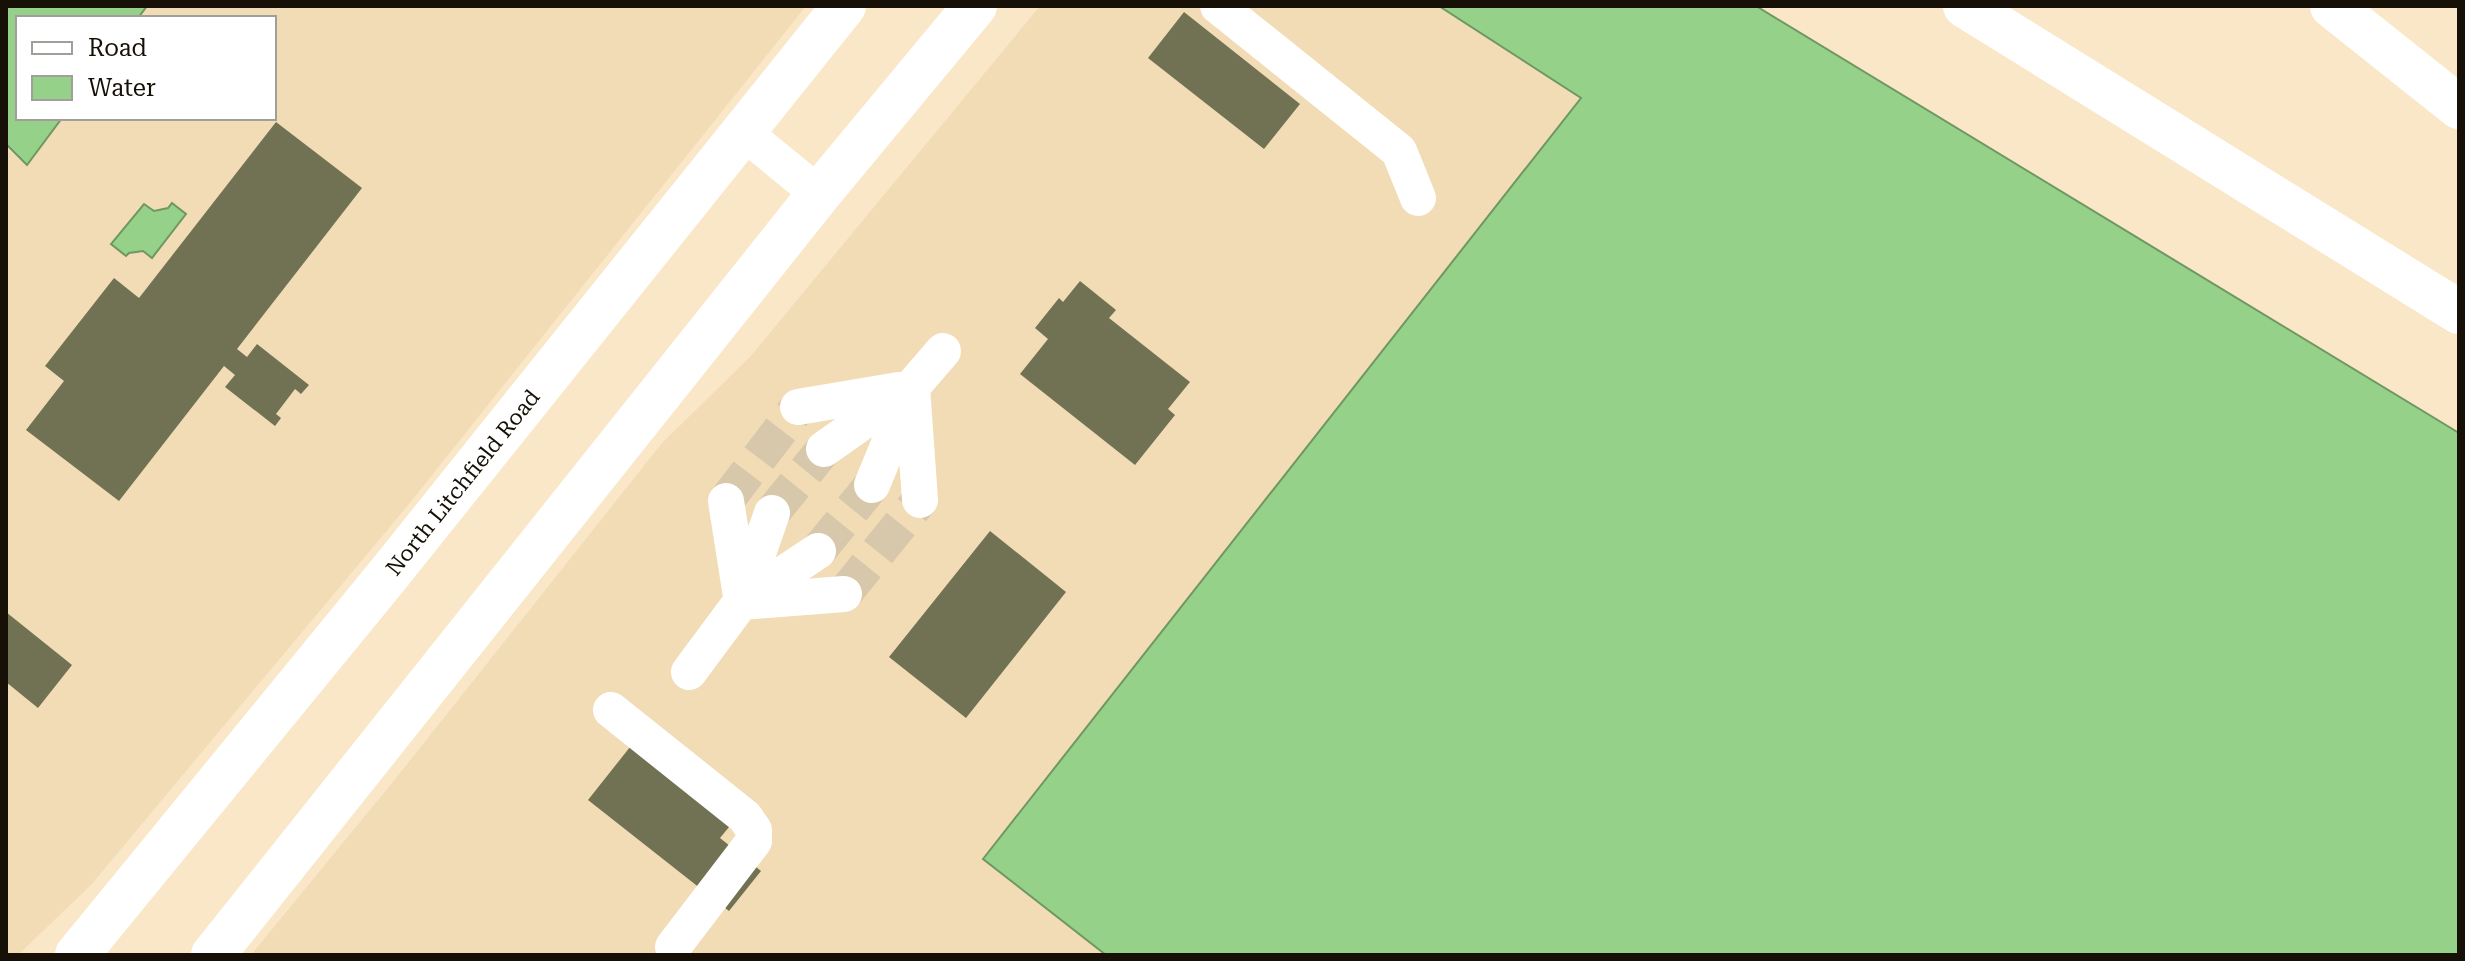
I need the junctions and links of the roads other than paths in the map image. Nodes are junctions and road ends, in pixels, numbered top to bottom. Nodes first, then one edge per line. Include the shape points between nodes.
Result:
1 (844, 6) edge
2 (975, 6) edge
3 (1218, 6) edge
4 (1965, 6) edge
5 (2332, 6) edge
6 (2459, 107) edge
7 (743, 132) junction
8 (819, 194) junction
9 (1418, 198) dead end
10 (2459, 312) edge
11 (943, 351) dead end
12 (912, 387) junction
13 (798, 407) tunnel mouth
14 (824, 449) tunnel mouth
15 (872, 485) tunnel mouth
16 (920, 500) tunnel mouth
17 (726, 501) dead end
18 (772, 513) tunnel mouth
19 (818, 551) tunnel mouth
20 (844, 594) dead end
21 (741, 602) junction
22 (689, 672) dead end
23 (611, 710) dead end
24 (673, 947) dead end
25 (77, 955) edge
26 (213, 955) edge

1 - 7 main road, North Litchfield Road
2 - 8 main road
3 - 9 lane via 1399,151
4 - 10 main road
5 - 6 main road
7 - 8 lane
7 - 25 main road, North Litchfield Road
8 - 26 main road
11 - 12 lane
12 - 13 lane
12 - 14 lane
12 - 15 lane
12 - 16 lane
17 - 21 lane
18 - 21 lane
19 - 21 lane
20 - 21 lane
21 - 22 lane
23 - 24 lane via 745,817 754,830 754,841

